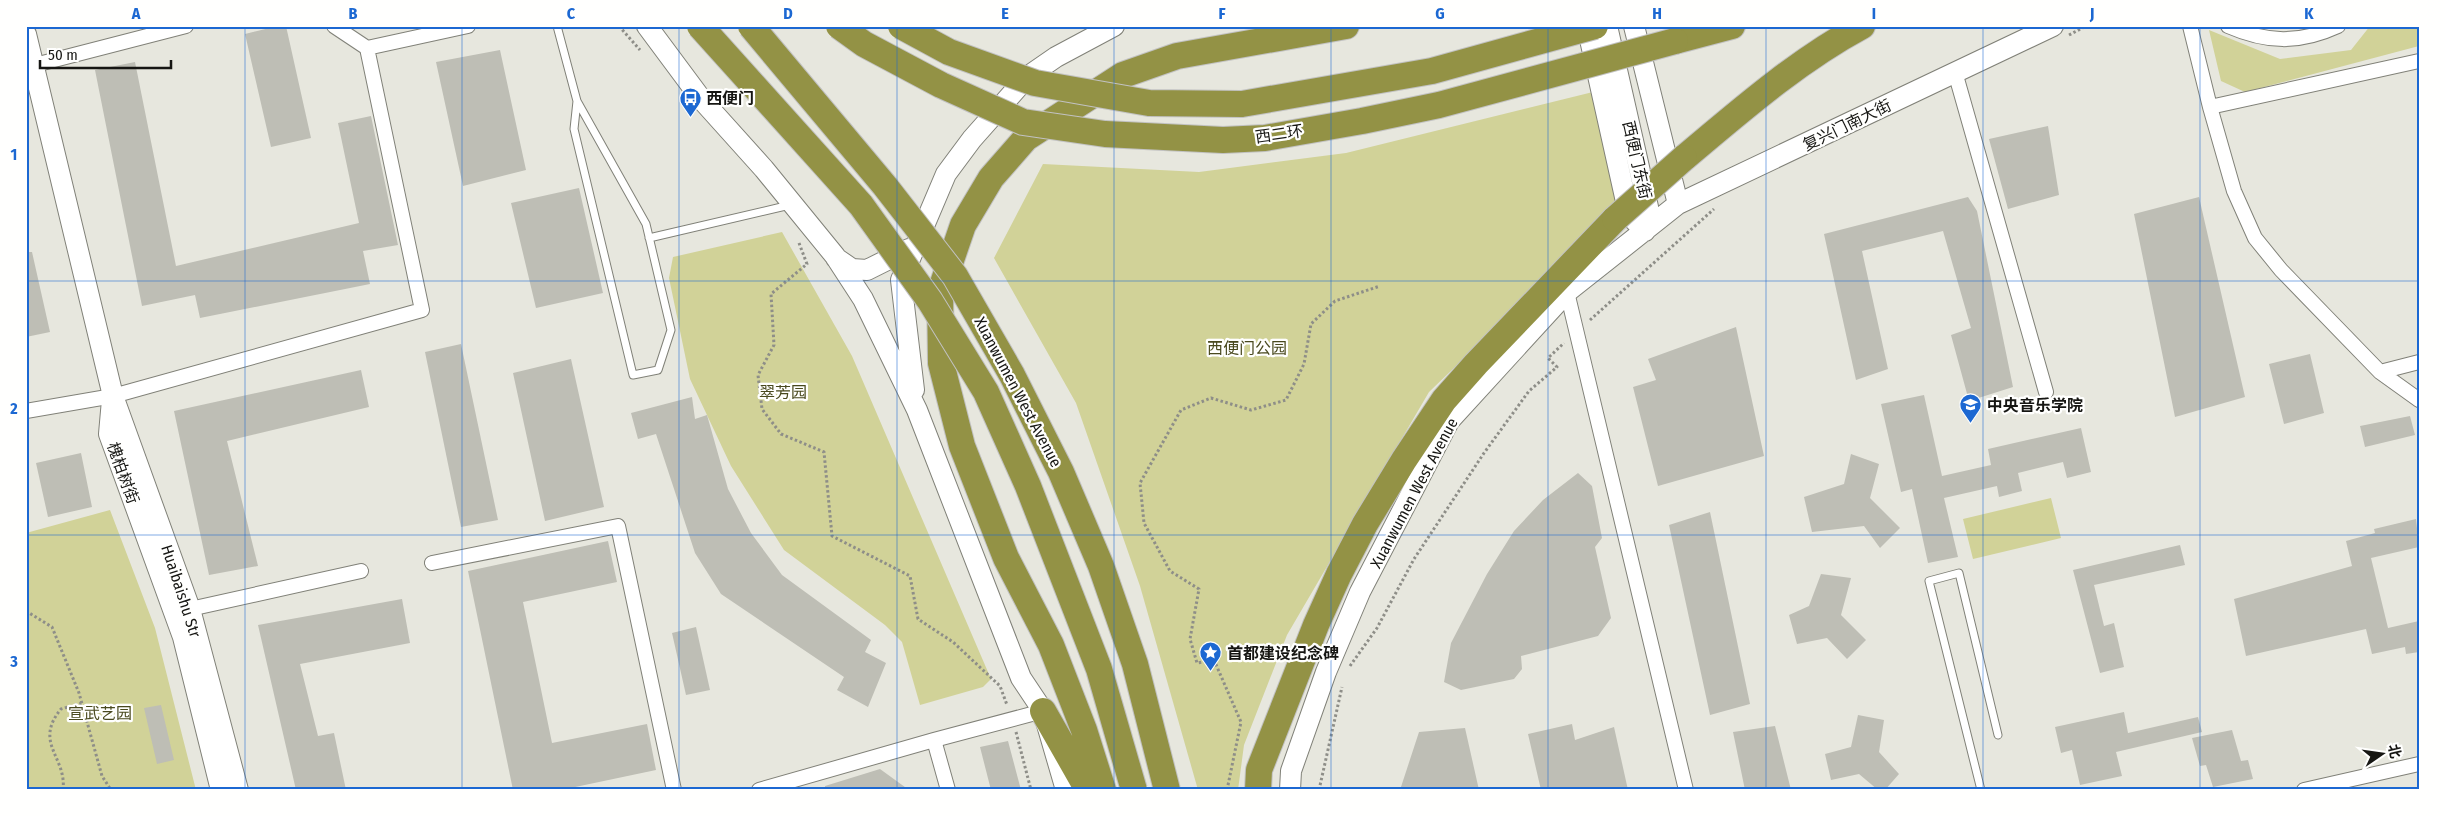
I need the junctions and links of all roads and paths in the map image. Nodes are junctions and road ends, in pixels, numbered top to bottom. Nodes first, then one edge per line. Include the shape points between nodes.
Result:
1 (186, 26) edge
2 (334, 26) edge
3 (468, 26) edge
4 (557, 26) edge
5 (619, 26) edge
6 (647, 26) edge
7 (700, 26) edge
8 (751, 26) edge
9 (839, 26) edge
10 (901, 26) edge
11 (1096, 26) edge
12 (1115, 26) edge
13 (1346, 26) edge
14 (1587, 26) edge
15 (1595, 26) edge
16 (1607, 26) edge
17 (1634, 26) edge
18 (1732, 26) edge
19 (1862, 26) edge
20 (2086, 26) edge
21 (2190, 26) edge
22 (2228, 26) edge
23 (2338, 26) edge
24 (2057, 32) edge
25 (26, 34) edge
26 (367, 48) junction
27 (645, 56) dead end
28 (2419, 61) edge
29 (30, 66) edge
30 (1955, 72) junction
31 (577, 100) junction
32 (2210, 107) junction
33 (1678, 204) junction
34 (793, 205) junction
35 (1718, 207) dead end
36 (1645, 231) junction
37 (796, 235) dead end
38 (650, 238) junction
39 (915, 246) junction
40 (835, 256) junction
41 (1380, 286) dead end
42 (1567, 292) junction
43 (1577, 331) junction
44 (2419, 362) edge
45 (2380, 372) junction
46 (2046, 392) dead end
47 (113, 396) junction
48 (2419, 400) edge
49 (917, 410) junction
50 (26, 411) edge
51 (432, 564) dead end
52 (360, 571) dead end
53 (190, 609) junction
54 (26, 611) edge
55 (1346, 671) dead end
56 (1344, 680) dead end
57 (82, 703) junction
58 (1043, 712) junction
59 (1011, 719) junction
60 (1998, 735) dead end
61 (934, 740) junction
62 (2419, 764) edge
63 (63, 790) edge
64 (112, 790) edge
65 (221, 790) edge
66 (238, 790) edge
67 (674, 790) edge
68 (759, 790) edge
69 (948, 790) edge
70 (1031, 790) edge
71 (1066, 790) edge
72 (1088, 790) edge
73 (1103, 790) edge
74 (1134, 790) edge
75 (1167, 790) edge
76 (1227, 790) edge
77 (1258, 790) edge
78 (1290, 790) edge
79 (1319, 790) edge
80 (1686, 790) edge
81 (1981, 790) edge
82 (2304, 790) edge

1 - 29 street
2 - 26 street
3 - 26 street
4 - 31 lane
5 - 27 path
6 - 34 street via 702,100
7 - 74 highway, Xuanwumen West Avenue, bridge via 861,205 930,301 986,392 1028,486 1099,669
8 - 75 highway, Xuanwumen West Avenue, bridge via 885,186 955,276 1012,375 1061,472 1101,566 1135,664
9 - 18 highway, 西二环, bridge via 864,44 941,86 1023,122 1105,134 1223,140 1265,138 1439,105
10 - 15 highway, bridge via 950,52 1035,83 1149,103 1242,104 1432,71
11 - 12 street
12 - 39 street via 1038,68 1013,91 946,174
13 - 73 highway via 1177,56 1123,76 1026,138 992,178 963,225 940,292 941,363 962,446 1006,558 1051,645
14 - 36 street, 西便门东街 via 1629,215
16 - 36 street, 西便门东街 via 1648,207
17 - 33 street
19 - 77 highway, bridge via 1835,41 1746,106 1615,219 1444,400 1365,524 1316,625 1259,770
20 - 24 path
21 - 32 street
22 - 23 street via 2271,40 2296,39
24 - 30 street, 复兴门南大街
25 - 29 street, 槐柏树街
26 - 47 street via 422,310
28 - 32 street
29 - 47 street, 槐柏树街
30 - 33 street, 复兴门南大街
30 - 46 street
31 - 38 lane via 646,224
31 - 38 lane via 574,129 633,375 658,370 671,330
32 - 45 street via 2234,191 2255,238 2281,270
33 - 36 street, 复兴门南大街
34 - 38 lane
34 - 40 street
35 - 43 path
36 - 42 street, Xuanwumen West Avenue
37 - 59 path via 807,264 771,294 774,345 758,375 762,409 782,434 824,452 832,536 910,576 918,619 953,642 1000,686
39 - 40 street via 867,270 852,269
39 - 49 street via 901,280
40 - 49 street via 863,298
41 - 76 path via 1335,302 1311,324 1304,364 1286,400 1251,410 1211,398 1181,410 1140,483 1144,523 1170,571 1199,589 1190,639 1197,663 1214,660 1241,722
42 - 43 street
42 - 78 street, Xuanwumen West Avenue via 1449,421 1360,592 1323,681 1291,771
43 - 55 path via 1548,358 1557,367 1529,391 1484,453 1414,559 1377,628
43 - 80 street
44 - 45 street
45 - 48 street
47 - 50 street
47 - 53 street, Huaibaishu Str
47 - 65 street, 槐柏树街 via 109,434 183,637
49 - 58 street via 1021,678
51 - 67 street via 618,526
52 - 53 street
53 - 66 street, Huaibaishu Str
54 - 57 path via 52,627
56 - 79 path
57 - 63 path via 61,709 50,727 49,739 64,779
57 - 64 path via 102,776
58 - 59 street
58 - 71 street
58 - 72 highway
59 - 61 street
59 - 70 path
60 - 81 lane via 1959,573 1929,581
61 - 68 street
61 - 69 street
62 - 82 street

